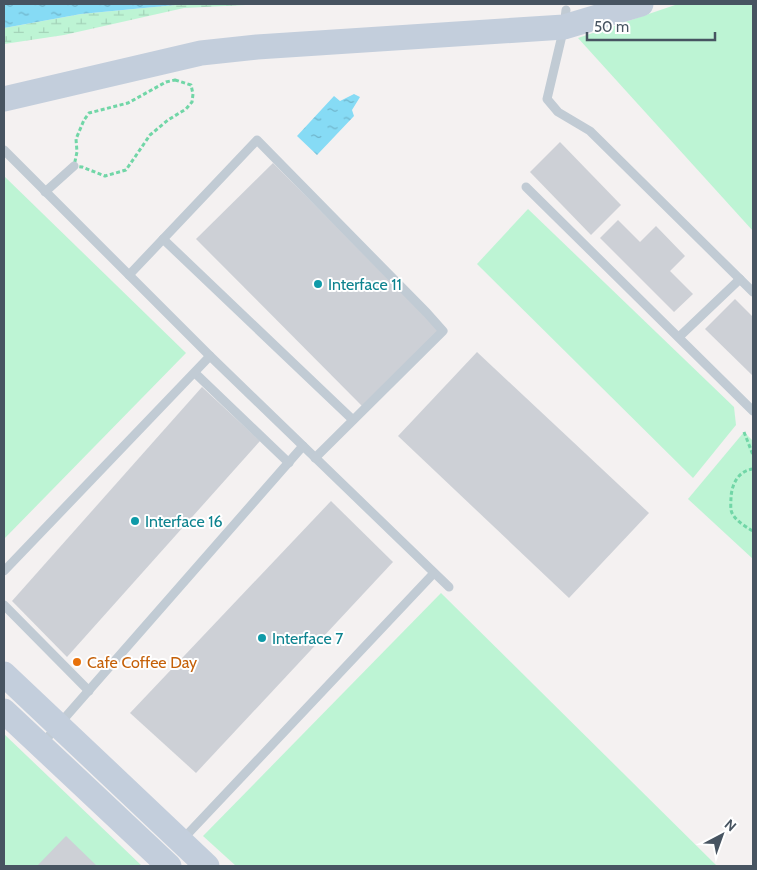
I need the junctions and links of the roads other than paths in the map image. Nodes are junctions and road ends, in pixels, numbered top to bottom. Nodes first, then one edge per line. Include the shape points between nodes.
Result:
1 (641, 4) edge
2 (572, 14) edge
3 (4, 83) edge
4 (4, 99) edge
5 (4, 150) edge
6 (74, 166) road end
7 (526, 187) dead end
8 (45, 192) junction
9 (163, 239) junction
10 (129, 275) junction
11 (740, 279) junction
12 (753, 292) edge
13 (678, 337) junction
14 (210, 356) junction
15 (195, 373) junction
16 (753, 411) edge
17 (353, 420) junction
18 (303, 446) junction
19 (315, 458) junction
20 (288, 463) junction
21 (4, 571) edge
22 (434, 573) junction
23 (449, 587) dead end
24 (4, 605) edge
25 (4, 674) edge
26 (90, 691) junction
27 (4, 711) edge
28 (59, 727) junction
29 (40, 746) junction
30 (172, 854) edge
31 (207, 866) edge

1 - 2 street
2 - 3 street via 255,32 191,40
2 - 4 street via 201,53
2 - 11 lane via 548,99 558,112 590,132
5 - 8 lane
6 - 8 lane
7 - 13 lane
8 - 10 lane
9 - 10 lane
9 - 17 lane
9 - 17 lane via 257,140 443,331
10 - 14 lane
11 - 12 lane
11 - 13 lane
13 - 16 lane
14 - 15 lane
14 - 18 lane
15 - 20 lane
15 - 21 lane
17 - 19 lane
18 - 19 lane
18 - 20 lane
19 - 22 lane
20 - 26 lane
22 - 23 lane
22 - 30 lane
24 - 26 lane
25 - 28 street
26 - 28 lane
27 - 29 street
28 - 29 lane
28 - 30 street
29 - 30 street
30 - 31 street

